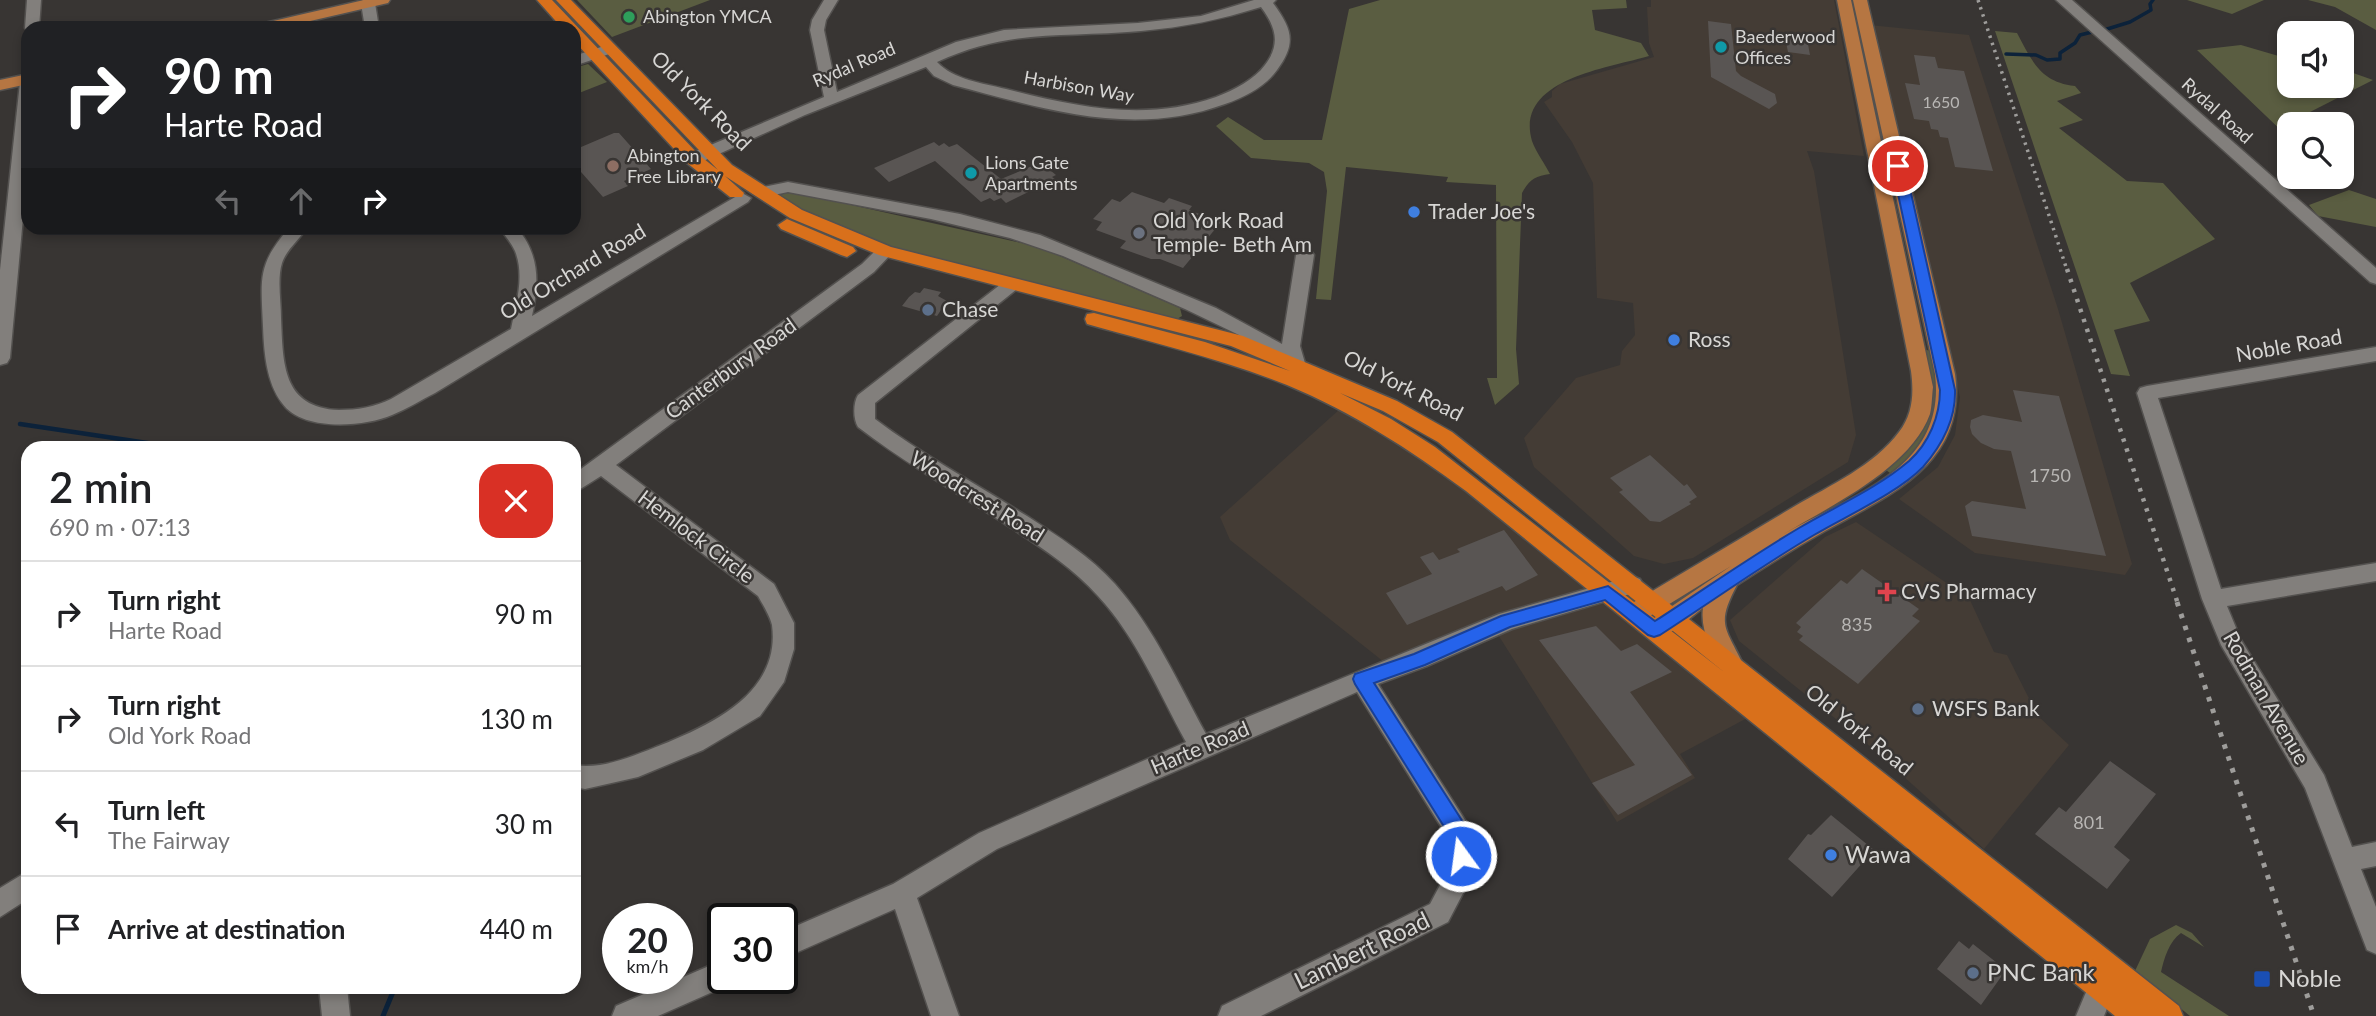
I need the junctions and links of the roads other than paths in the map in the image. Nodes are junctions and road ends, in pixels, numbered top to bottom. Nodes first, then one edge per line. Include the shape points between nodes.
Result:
1 (34, 0) edge
2 (544, 0) edge
3 (563, 0) edge
4 (831, 0) edge
5 (1265, 0) edge
6 (1844, 0) edge
7 (1860, 0) edge
8 (2063, 0) edge
9 (376, 2) edge
10 (33, 21) edge
11 (292, 21) edge
12 (373, 21) edge
13 (564, 21) edge
14 (579, 21) edge
15 (581, 24) edge
16 (581, 37) edge
17 (602, 51) junction
18 (581, 58) edge
19 (927, 59) junction
20 (21, 81) edge
21 (0, 85) edge
22 (862, 86) junction
23 (830, 95) junction
24 (799, 112) junction
25 (702, 156) junction
26 (751, 195) junction
27 (21, 211) edge
28 (290, 235) edge
29 (515, 235) edge
30 (1305, 255) dead end
31 (880, 256) junction
32 (2376, 278) edge
33 (1004, 290) junction
34 (3, 297) edge
35 (520, 330) junction
36 (1914, 338) junction
37 (1938, 341) junction
38 (2376, 354) edge
39 (0, 358) edge
40 (1295, 363) junction
41 (2209, 383) joint
42 (601, 465) junction
43 (581, 480) edge
44 (2376, 572) edge
45 (1733, 578) junction
46 (1632, 584) junction
47 (1608, 593) junction
48 (2213, 599) junction
49 (1654, 616) junction
50 (1732, 664) junction
51 (1362, 679) junction
52 (1201, 747) junction
53 (581, 777) edge
54 (2376, 854) edge
55 (2347, 860) junction
56 (21, 888) edge
57 (902, 893) junction
58 (0, 904) edge
59 (798, 939) edge
60 (2376, 941) edge
61 (2107, 977) junction
62 (707, 980) edge
63 (334, 994) edge
64 (336, 1016) edge
65 (626, 1016) edge
66 (945, 1016) edge
67 (1232, 1016) edge
68 (2090, 1016) edge
69 (2112, 1016) edge
70 (2137, 1016) edge
71 (2169, 1016) edge

1 - 10 street
2 - 13 highway
3 - 14 highway, Old York Road
4 - 23 street via 817,30
5 - 19 street, Rydal Road via 1202,20 1004,34
5 - 19 street, Harbison Way via 1283,34 1283,48 1270,71 1247,89 1204,109 1160,117 1117,118 959,82 939,73
6 - 36 main road
7 - 37 main road
8 - 32 street, Rydal Road
9 - 11 main road
9 - 12 street
15 - 17 highway, Old York Road
16 - 17 highway, Old York Road
17 - 18 street
17 - 25 highway, Old York Road
19 - 22 street, Rydal Road
20 - 21 main road
22 - 23 street, Rydal Road
22 - 24 street, Rydal Road
23 - 24 street, Rydal Road
24 - 25 street, Rydal Road
25 - 26 highway, Old York Road via 708,173
26 - 31 highway, Old York Road
26 - 35 street, Old Orchard Road
26 - 40 street via 788,187 965,220 1018,235 1221,317
27 - 34 street
28 - 35 street, Old Orchard Road via 272,266 278,370 288,398 315,415 338,418 380,412
29 - 35 street via 522,242 530,283
30 - 40 street via 1291,346
31 - 33 highway, Old York Road
31 - 42 street, Canterbury Road
33 - 40 highway, Old York Road via 1236,341
33 - 47 highway, Old York Road via 1219,352 1324,391 1410,438
33 - 52 street, Woodcrest Road via 865,400 865,422 1090,573 1129,617
34 - 39 street
36 - 37 main road
36 - 49 main road via 1923,402 1914,426 1895,450
37 - 45 main road via 1948,405 1925,455 1886,486
38 - 41 street, Noble Road
40 - 46 highway, Old York Road via 1445,437
41 - 48 street, Rodman Avenue via 2147,393
42 - 43 street, Canterbury Road
42 - 53 street, Hemlock Circle via 766,590 783,623 783,649 776,675 752,709 695,742 629,769
44 - 48 street
45 - 49 main road
45 - 50 main road via 1713,612 1718,642
46 - 47 street, Harte Road
46 - 49 highway, Old York Road
47 - 49 highway, Old York Road
47 - 51 street, Harte Road via 1507,621
48 - 55 street, Rodman Avenue via 2232,645 2315,783
49 - 50 highway, Old York Road
49 - 61 highway, Old York Road
50 - 61 highway, Old York Road
51 - 52 street, Harte Road
51 - 67 street, Lambert Road via 1463,839 1460,874 1439,913
52 - 57 street, Harte Road via 988,841
54 - 55 street
55 - 60 street, Rodman Avenue
56 - 58 street
57 - 59 street, Harte Road
57 - 66 street
61 - 68 street
61 - 69 street
61 - 70 highway, Old York Road
61 - 71 highway, Old York Road
62 - 65 street
63 - 64 street

